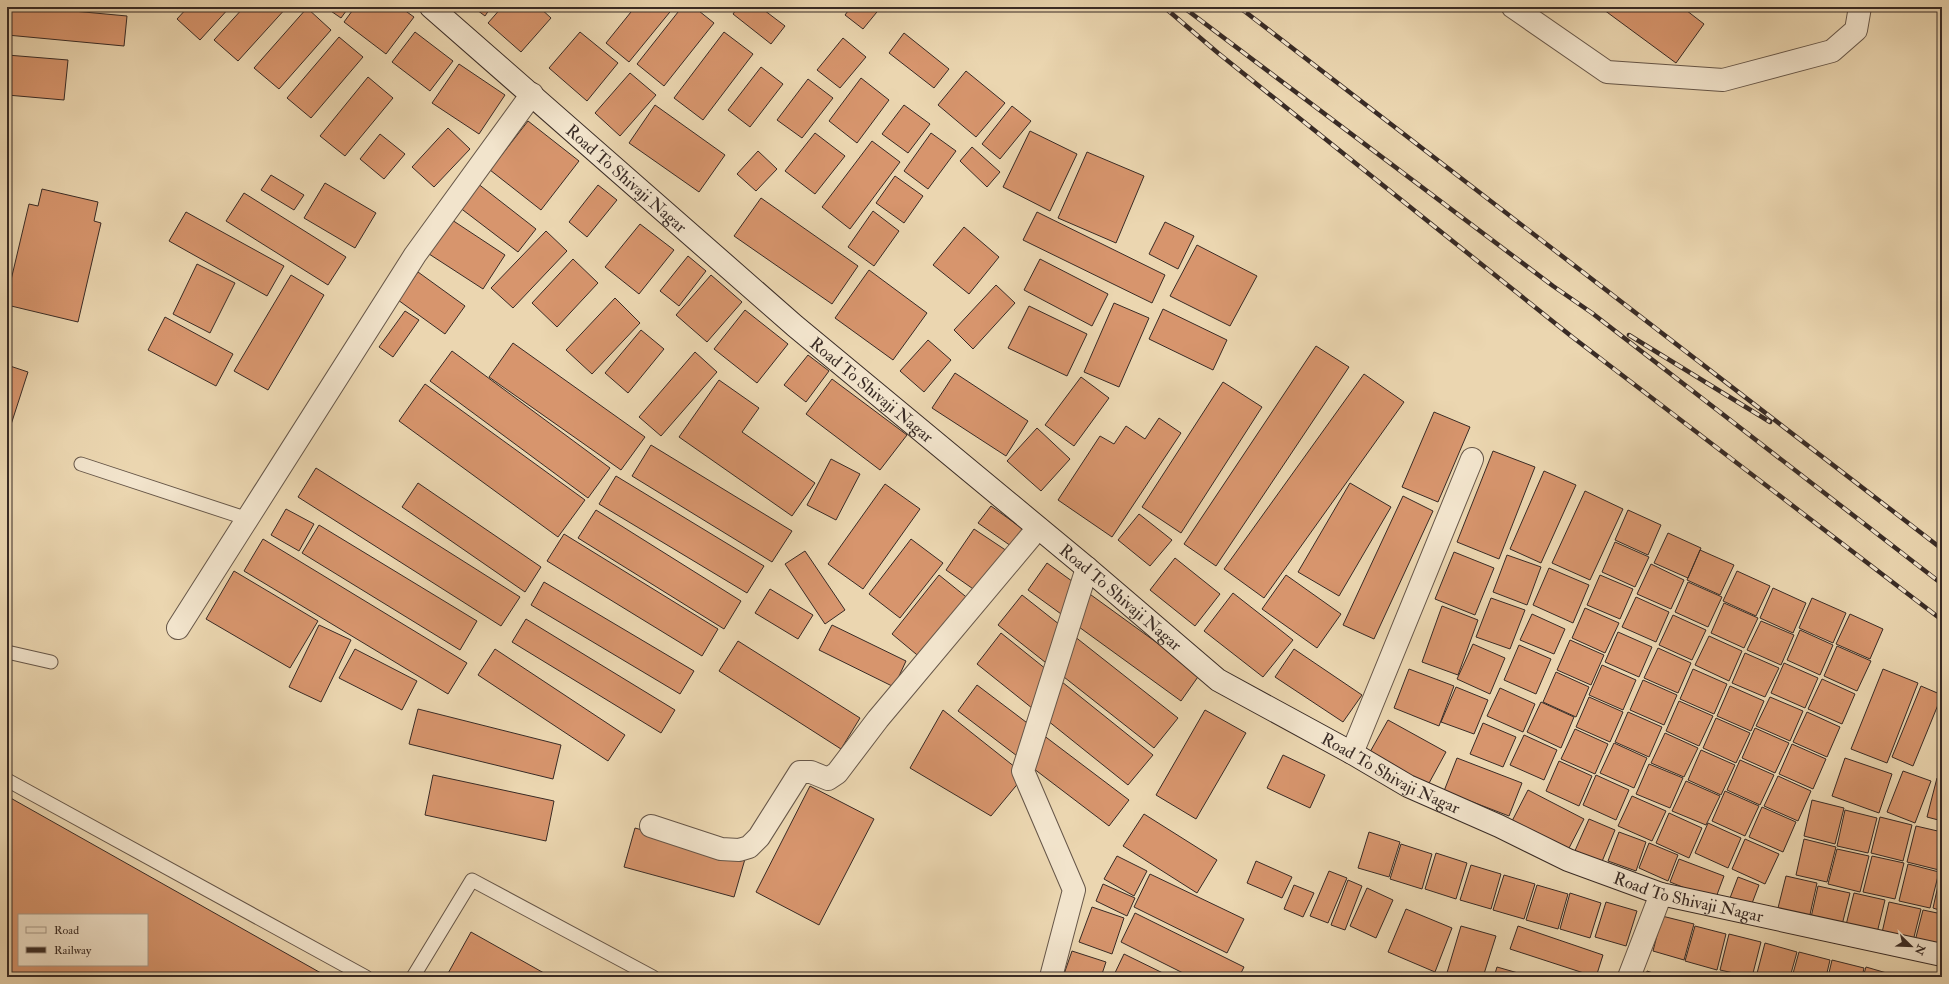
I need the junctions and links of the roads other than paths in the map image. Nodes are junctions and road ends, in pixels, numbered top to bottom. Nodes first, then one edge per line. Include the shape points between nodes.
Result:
1 (431, 7) edge
2 (1513, 7) edge
3 (1860, 7) edge
4 (532, 94) junction
5 (1472, 459) dead end
6 (81, 464) dead end
7 (248, 519) junction
8 (1038, 528) junction
9 (1087, 568) junction
10 (178, 628) dead end
11 (7, 652) edge
12 (51, 662) dead end
13 (1352, 753) junction
14 (7, 780) edge
15 (652, 826) dead end
16 (1661, 894) junction
17 (1942, 955) edge
18 (366, 977) edge
19 (413, 977) edge
20 (653, 977) edge
21 (1051, 977) edge
22 (1629, 977) edge

1 - 4 street, Road To Shivaji Nagar
2 - 3 street via 1607,72 1723,80 1832,51 1856,30
4 - 7 street via 415,255
4 - 8 street, Road To Shivaji Nagar via 795,326
5 - 13 street
6 - 7 lane
7 - 10 street
8 - 9 street, Road To Shivaji Nagar
8 - 15 street via 837,773 828,779 811,772 800,772 759,837 749,847 739,850 721,849
9 - 13 street, Road To Shivaji Nagar via 1218,680
9 - 21 street via 1023,771 1074,890
11 - 12 lane
13 - 16 street, Road To Shivaji Nagar via 1408,786 1568,860
14 - 18 lane
16 - 17 street, Road To Shivaji Nagar
16 - 22 street
19 - 20 lane via 472,880

